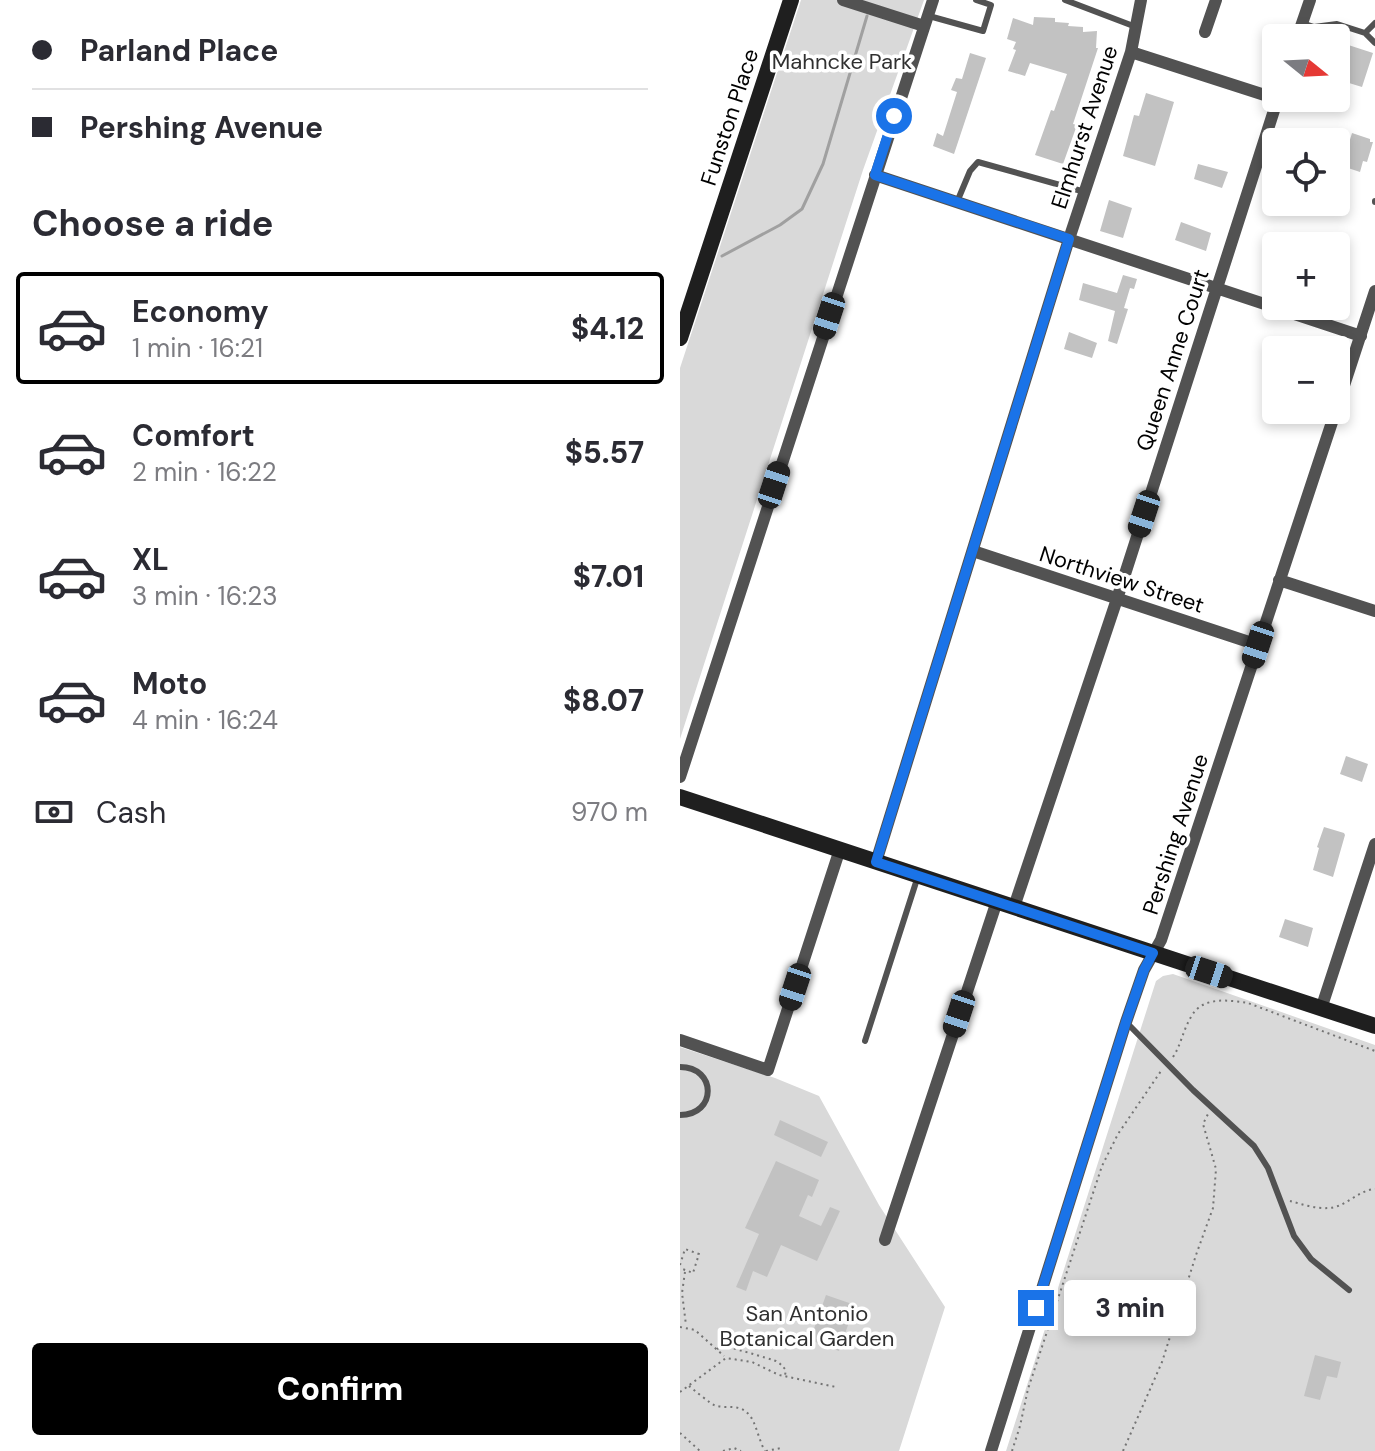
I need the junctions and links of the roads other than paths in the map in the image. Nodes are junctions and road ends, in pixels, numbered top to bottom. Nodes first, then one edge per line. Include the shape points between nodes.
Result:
1 (791, 0) edge
2 (843, 0) edge
3 (933, 0) edge
4 (976, 0) edge
5 (1065, 0) edge
6 (1141, 0) edge
7 (1216, 0) edge
8 (1310, 0) edge
9 (926, 21) junction
10 (1302, 23) joint
11 (1375, 23) edge
12 (1136, 27) junction
13 (1205, 32) dead end
14 (1365, 33) junction
15 (1375, 43) edge
16 (1131, 52) junction
17 (1262, 94) edge
18 (1273, 112) edge
19 (875, 175) junction
20 (1085, 192) junction
21 (957, 203) junction
22 (1069, 239) junction
23 (1217, 288) junction
24 (1375, 291) edge
25 (1361, 336) junction
26 (680, 338) edge
27 (1350, 369) edge
28 (1331, 424) edge
29 (973, 551) junction
30 (1279, 580) junction
31 (1117, 599) junction
32 (1375, 611) edge
33 (1258, 645) junction
34 (680, 777) edge
35 (680, 797) edge
36 (1375, 844) edge
37 (840, 849) junction
38 (876, 862) junction
39 (918, 876) junction
40 (997, 901) junction
41 (1014, 907) junction
42 (1153, 953) junction
43 (1321, 1009) junction
44 (1126, 1022) junction
45 (1375, 1026) edge
46 (680, 1040) edge
47 (865, 1041) dead end
48 (680, 1067) edge
49 (680, 1115) edge
50 (885, 1240) dead end
51 (1349, 1290) dead end
52 (991, 1451) edge

1 - 26 street, Funston Place
2 - 9 street
3 - 9 street
4 - 9 lane via 991,5 983,31
5 - 12 lane
6 - 12 street, Elmhurst Avenue
7 - 13 street
8 - 10 street
9 - 19 street
10 - 14 lane via 1337,24
11 - 14 lane
12 - 16 street, Elmhurst Avenue
14 - 15 lane
16 - 17 street
16 - 20 street, Elmhurst Avenue
18 - 23 street, Queen Anne Court
19 - 21 street
19 - 34 street
20 - 21 lane via 978,162
20 - 22 street, Elmhurst Avenue
21 - 22 street
22 - 23 street
22 - 29 street, Elmhurst Avenue
23 - 25 street
23 - 31 street, Queen Anne Court
24 - 25 street, Pershing Avenue
25 - 27 street, Pershing Avenue
28 - 30 street, Pershing Avenue
29 - 31 street, Northview Street
29 - 38 street, Elmhurst Avenue
30 - 32 street
30 - 33 street, Pershing Avenue
31 - 33 street, Northview Street
31 - 41 street, Queen Anne Court
33 - 42 street, Pershing Avenue
35 - 37 street
36 - 43 street
37 - 38 street
37 - 46 street via 768,1070
38 - 39 street
39 - 40 street
39 - 47 lane
40 - 41 street
40 - 50 street
41 - 42 street
42 - 43 street
42 - 44 street, Pershing Avenue
43 - 45 street
44 - 51 lane via 1254,1146 1294,1236 1311,1259
44 - 52 street, Pershing Avenue
48 - 49 lane via 698,1071 708,1092 697,1111

